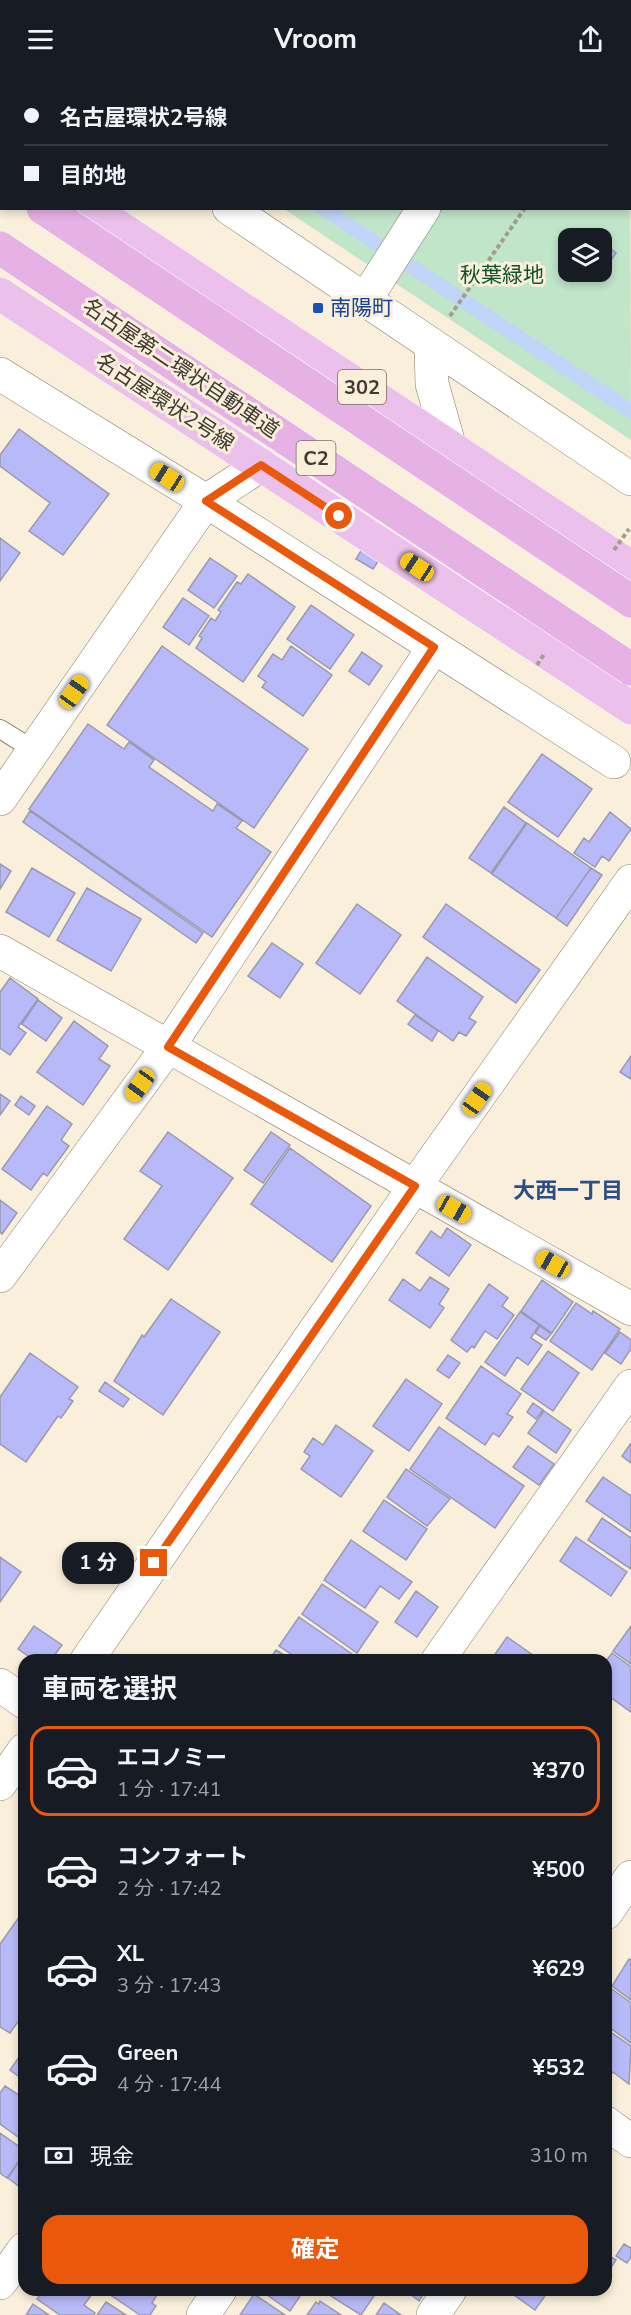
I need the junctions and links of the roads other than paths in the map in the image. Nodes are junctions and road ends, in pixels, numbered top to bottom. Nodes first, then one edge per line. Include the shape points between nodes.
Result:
1 (46, 210) edge
2 (94, 210) edge
3 (233, 210) edge
4 (423, 210) edge
5 (0, 248) edge
6 (373, 287) junction
7 (0, 294) edge
8 (440, 331) junction
9 (4, 384) edge
10 (449, 444) junction
11 (261, 465) junction
12 (631, 479) edge
13 (206, 501) junction
14 (631, 567) edge
15 (631, 601) edge
16 (434, 647) junction
17 (631, 669) edge
18 (631, 708) edge
19 (0, 729) edge
20 (34, 750) junction
21 (614, 762) dead end
22 (0, 799) edge
23 (631, 881) edge
24 (0, 951) edge
25 (168, 1047) junction
26 (415, 1186) junction
27 (0, 1276) edge
28 (631, 1309) edge
29 (631, 1386) edge
30 (91, 1654) edge
31 (442, 1654) edge
32 (0, 1686) edge
33 (18, 1698) edge
34 (18, 1758) edge
35 (0, 1784) edge
36 (631, 1877) edge
37 (612, 1904) edge
38 (612, 2127) edge
39 (631, 2141) edge
40 (18, 2258) edge
41 (0, 2283) edge
42 (216, 2296) edge
43 (446, 2296) edge
44 (203, 2315) edge
45 (433, 2315) edge

1 - 15 highway, C2, bridge
2 - 10 highway, 302
3 - 6 street
4 - 6 street
5 - 17 highway, 名古屋第二環状自動車道 / C2, bridge
6 - 8 street
7 - 11 highway, 名古屋環状2号線
8 - 10 street via 432,384
8 - 12 street
9 - 13 street
10 - 14 highway, 302
11 - 13 street
11 - 18 highway, 名古屋環状2号線
13 - 16 street
13 - 20 street
16 - 21 street
16 - 25 street
19 - 20 lane
20 - 22 street
23 - 26 street
24 - 25 street
25 - 26 street
25 - 27 street
26 - 28 street
26 - 30 street
29 - 31 street
32 - 33 street
34 - 35 street
36 - 37 street
38 - 39 street
40 - 41 street
42 - 44 street
43 - 45 street

